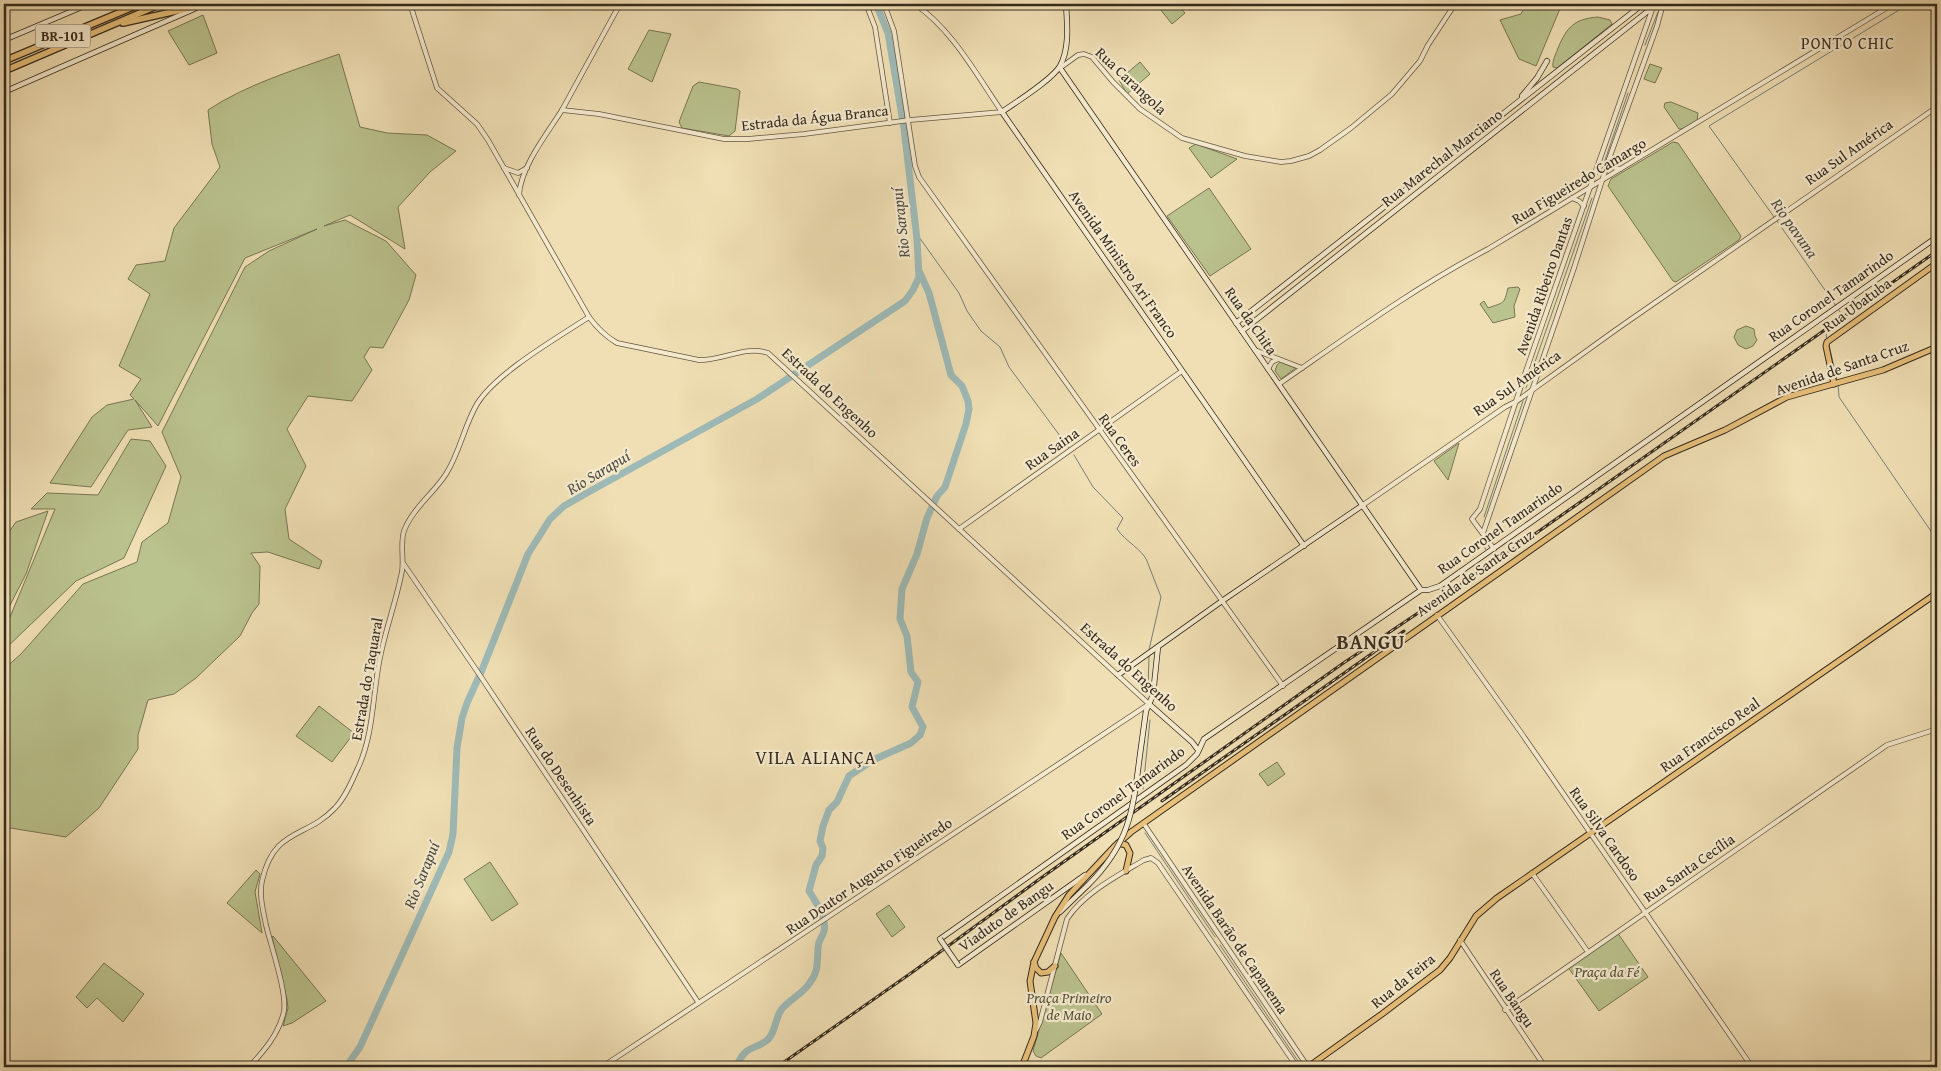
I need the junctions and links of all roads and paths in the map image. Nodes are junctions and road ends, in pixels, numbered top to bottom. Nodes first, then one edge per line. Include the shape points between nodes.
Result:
1 (89, 4) edge
2 (133, 4) edge
3 (140, 4) edge
4 (161, 4) edge
5 (410, 4) edge
6 (620, 4) edge
7 (866, 4) edge
8 (884, 4) edge
9 (914, 4) edge
10 (1066, 4) edge
11 (1455, 4) edge
12 (1643, 4) edge
13 (1663, 4) edge
14 (1893, 4) edge
15 (205, 5) edge
16 (1654, 5) edge
17 (123, 11) junction
18 (108, 26) junction
19 (4, 40) edge
20 (4, 61) edge
21 (1547, 61) dead end
22 (1060, 68) junction
23 (4, 71) edge
24 (4, 92) edge
25 (1514, 104) junction
26 (1937, 107) edge
27 (562, 110) junction
28 (1002, 112) junction
29 (907, 120) junction
30 (890, 123) junction
31 (1609, 159) junction
32 (503, 168) junction
33 (527, 168) junction
34 (1620, 169) junction
35 (518, 173) junction
36 (509, 178) junction
37 (1603, 180) junction
38 (1590, 187) junction
39 (519, 195) junction
40 (1572, 198) junction
41 (1584, 206) junction
42 (1937, 237) edge
43 (1937, 263) edge
44 (588, 317) junction
45 (1236, 323) junction
46 (1242, 331) junction
47 (1937, 347) edge
48 (1255, 350) junction
49 (1278, 359) junction
50 (1302, 368) junction
51 (1268, 369) junction
52 (1182, 371) junction
53 (1279, 384) junction
54 (1834, 384) junction
55 (1532, 388) junction
56 (1517, 401) junction
57 (1099, 430) junction
58 (1363, 505) junction
59 (959, 529) junction
60 (1483, 534) junction
61 (1304, 546) junction
62 (1494, 549) junction
63 (403, 563) junction
64 (1421, 590) junction
65 (1937, 592) edge
66 (1222, 601) junction
67 (1437, 615) junction
68 (1158, 647) junction
69 (1118, 676) junction
70 (1283, 686) junction
71 (1149, 704) junction
72 (1937, 729) edge
73 (1198, 750) junction
74 (1144, 824) junction
75 (1590, 833) junction
76 (1118, 843) junction
77 (1154, 859) joint
78 (1126, 871) junction
79 (1088, 873) junction
80 (1532, 873) junction
81 (1008, 891) joint
82 (1497, 898) joint
83 (1646, 912) junction
84 (1055, 918) junction
85 (1460, 940) junction
86 (1588, 952) junction
87 (1034, 962) junction
88 (1055, 966) junction
89 (698, 1002) junction
90 (1505, 1010) junction
91 (1034, 1034) junction
92 (249, 1067) edge
93 (602, 1067) edge
94 (1022, 1067) edge
95 (1297, 1067) edge
96 (1308, 1067) edge
97 (1545, 1067) edge
98 (1752, 1067) edge

1 - 19 main road
2 - 17 highway
3 - 17 highway, BR-101
4 - 18 highway, BR-101
5 - 32 street, Estrada do Engenho via 437,88 476,124
6 - 27 street
7 - 30 street via 875,27
8 - 29 street, Rua Ceres via 894,31
9 - 28 street, Avenida Ministro Ari Franco via 926,11 944,31
10 - 22 main road via 1066,44
11 - 22 street, Rua Carangola via 1420,61 1375,109 1309,156 1291,161 1245,156 1182,138 1134,104 1092,57 1081,54
12 - 25 main road, Rua Marechal Marciano
13 - 31 street, Avenida Ribeiro Dantas
14 - 34 street, Rua Figueiredo Camargo
15 - 18 highway
15 - 24 main road
16 - 38 street, Avenida Ribeiro Dantas
16 - 46 main road, Rua Marechal Marciano
17 - 20 highway, BR-101
18 - 23 highway, BR-101
21 - 25 main road
22 - 28 main road
22 - 45 main road, Rua da Chita
25 - 45 main road, Rua Marechal Marciano
26 - 55 street, Rua Sul América
27 - 30 street, Estrada da Água Branca via 737,139
27 - 33 street
28 - 29 street, Estrada da Água Branca
28 - 52 main road, Avenida Ministro Ari Franco
29 - 30 street, Estrada da Água Branca
29 - 57 street, Rua Ceres via 917,173
31 - 34 street via 1612,167
31 - 37 street, Avenida Ribeiro Dantas
32 - 35 street
32 - 36 street, Estrada do Engenho
33 - 35 street
33 - 39 street
34 - 37 street, Rua Figueiredo Camargo
35 - 36 street
36 - 39 street, Estrada do Engenho
37 - 38 street, Rua Figueiredo Camargo
37 - 55 street, Avenida Ribeiro Dantas
38 - 40 street, Rua Figueiredo Camargo
38 - 41 street, Avenida Ribeiro Dantas
39 - 44 street, Estrada do Engenho
40 - 41 street
40 - 50 street, Rua Figueiredo Camargo via 1419,289
41 - 56 street, Avenida Ribeiro Dantas
42 - 62 main road, Rua Coronel Tamarindo
43 - 54 main road, Rua Ubatuba via 1827,342
44 - 59 street, Estrada do Engenho via 607,338 617,343 685,357 710,360 746,351 768,352
44 - 63 street, Estrada do Taquaral via 507,374 477,403 452,464 404,531
45 - 46 main road, Rua da Chita
46 - 48 main road, Rua da Chita
47 - 54 main road, Avenida de Santa Cruz via 1883,370
48 - 49 street
48 - 51 main road, Rua da Chita
49 - 50 street
49 - 51 street
50 - 53 street, Rua Figueiredo Camargo
51 - 53 main road, Rua da Chita
52 - 57 street, Rua Saina
52 - 61 main road, Avenida Ministro Ari Franco
53 - 58 main road, Rua da Chita
54 - 67 main road, Avenida de Santa Cruz via 1787,397 1720,433 1664,456
55 - 56 street, Rua Sul América
55 - 60 street, Avenida Ribeiro Dantas
56 - 58 street, Rua Sul América
56 - 60 street, Avenida Ribeiro Dantas via 1480,509 1472,519
57 - 59 street, Rua Saina
57 - 66 street, Rua Ceres
58 - 61 main road, Rua Sul América
58 - 64 main road, Rua da Chita
59 - 69 street, Estrada do Engenho
60 - 62 street
61 - 66 main road, Rua Sul América
62 - 64 main road, Rua Coronel Tamarindo via 1440,586
63 - 89 street, Rua do Desenhista
63 - 92 street, Estrada do Taquaral via 381,652 369,741 364,756 337,806 325,817 282,842 264,873 261,901 284,1009 274,1036
64 - 70 main road, Rua Coronel Tamarindo
65 - 75 main road, Rua Francisco Real
66 - 68 main road, Rua Sul América
66 - 70 street, Rua Ceres
67 - 74 main road, Avenida de Santa Cruz
67 - 75 street, Rua Silva Cardoso
68 - 69 main road, Rua Sul América
68 - 71 main road via 1153,695
69 - 71 street, Estrada do Engenho
70 - 73 main road, Rua Coronel Tamarindo via 1204,739
71 - 73 main road, Estrada do Engenho
71 - 84 main road, bridge via 1127,828 1120,844 1107,864
71 - 89 street, Rua Doutor Augusto Figueiredo
72 - 83 street, Rua Santa Cecília via 1887,745
73 - 81 main road, Rua Coronel Tamarindo via 1186,765
74 - 76 main road, Avenida de Santa Cruz
74 - 96 street, Avenida Barão de Capanema
75 - 80 main road, Rua Francisco Real
75 - 83 street, Rua Silva Cardoso
76 - 78 main road via 1126,845 1130,853
76 - 79 main road, Avenida de Santa Cruz
77 - 78 street, Avenida de Santa Cruz via 1147,858
77 - 95 street, Avenida Barão de Capanema
78 - 88 street, Avenida de Santa Cruz via 1078,904 1067,919
79 - 81 main road, Viaduto de Bangu, bridge via 958,965 940,939
79 - 84 main road, Avenida de Santa Cruz via 1068,895
80 - 82 main road, Rua Francisco Real
80 - 86 street
82 - 85 main road, Rua da Feira via 1476,916
83 - 86 street, Rua Santa Cecília
83 - 98 street, Rua Silva Cardoso
84 - 87 main road, Avenida de Santa Cruz
85 - 90 street, Rua Bangu
85 - 96 main road, Rua da Feira via 1440,970
86 - 90 street, Rua Santa Cecília
87 - 88 main road via 1041,973
87 - 91 main road, Avenida de Santa Cruz via 1030,981 1036,1015
88 - 91 street, Avenida de Santa Cruz
89 - 93 street, Rua Doutor Augusto Figueiredo
90 - 97 street, Rua Bangu
91 - 94 main road, Avenida de Santa Cruz

